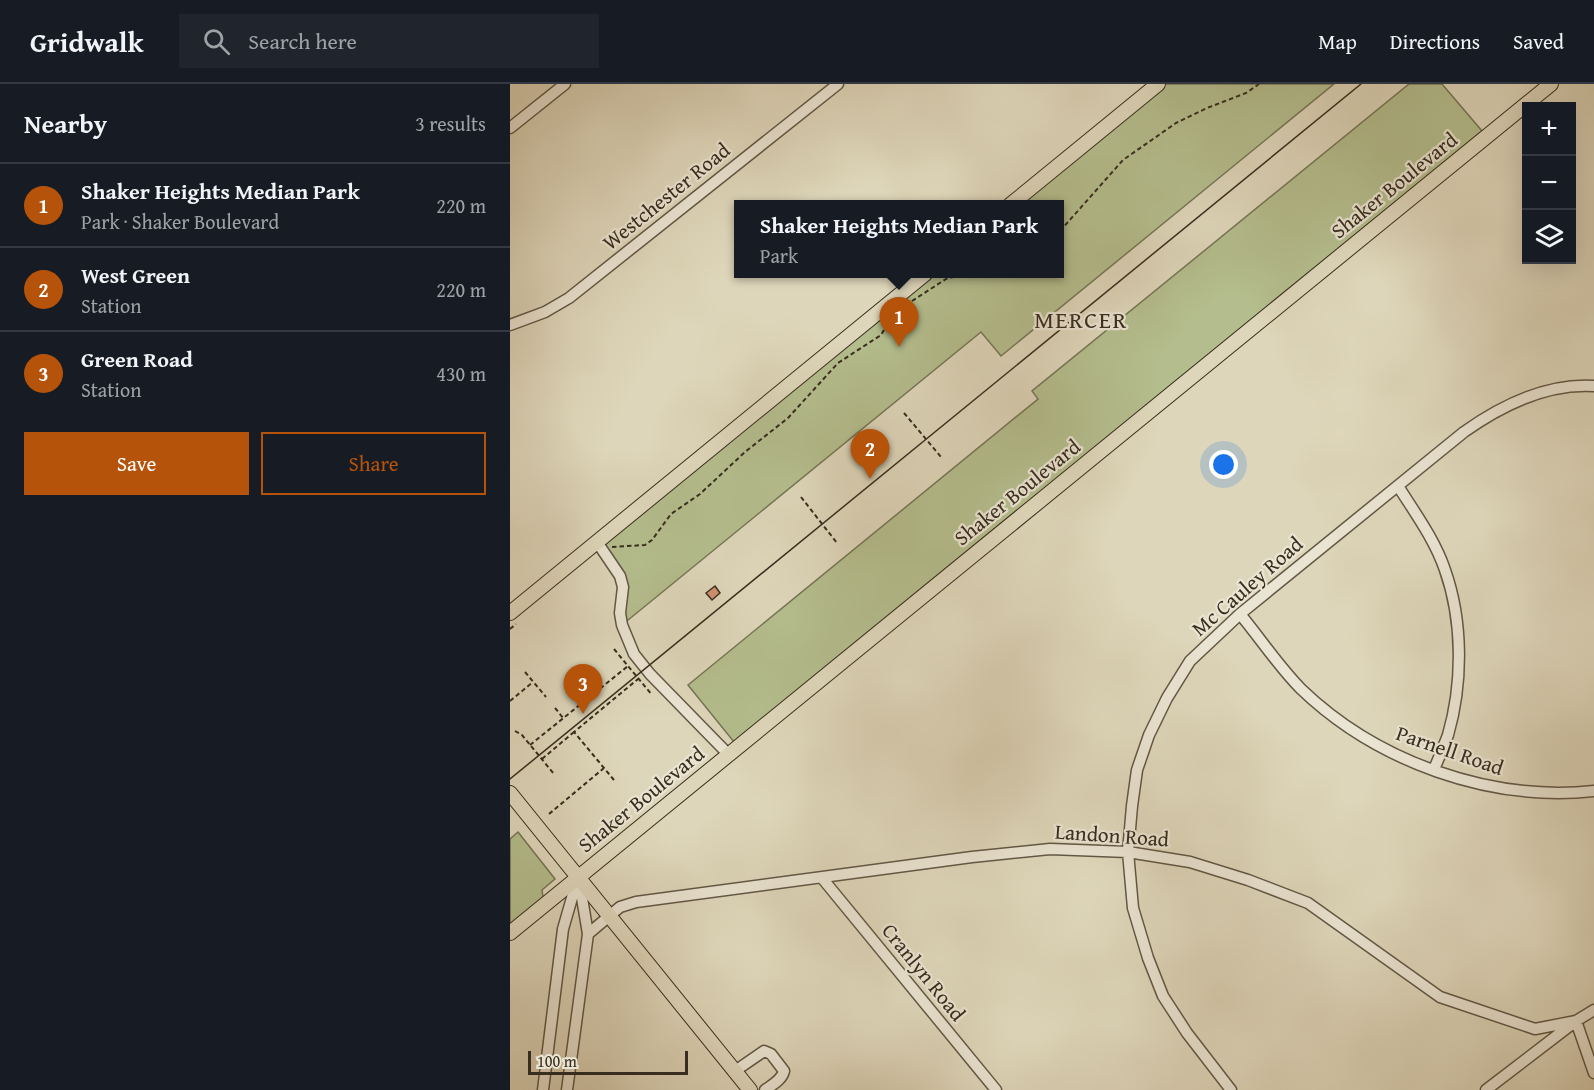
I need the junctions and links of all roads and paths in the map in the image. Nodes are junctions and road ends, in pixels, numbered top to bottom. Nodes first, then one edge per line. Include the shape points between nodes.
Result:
1 (565, 84) edge
2 (838, 84) edge
3 (1158, 84) edge
4 (1259, 84) edge
5 (1551, 84) edge
6 (510, 128) edge
7 (1015, 200) edge
8 (1064, 225) edge
9 (919, 278) edge
10 (949, 278) edge
11 (906, 304) dead end
12 (891, 318) dead end
13 (510, 324) edge
14 (1594, 386) edge
15 (904, 413) dead end
16 (941, 457) dead end
17 (1398, 486) junction
18 (801, 497) dead end
19 (837, 543) dead end
20 (603, 545) junction
21 (510, 613) edge
22 (1240, 614) junction
23 (614, 649) dead end
24 (628, 666) junction
25 (525, 672) dead end
26 (638, 679) junction
27 (533, 682) junction
28 (652, 695) dead end
29 (546, 697) dead end
30 (510, 701) edge
31 (555, 708) dead end
32 (564, 719) junction
33 (515, 731) dead end
34 (574, 732) junction
35 (530, 745) junction
36 (729, 755) junction
37 (542, 759) junction
38 (604, 768) junction
39 (1434, 769) junction
40 (554, 774) dead end
41 (614, 780) dead end
42 (1594, 791) edge
43 (510, 793) edge
44 (549, 814) dead end
45 (1128, 852) junction
46 (579, 877) junction
47 (822, 878) junction
48 (610, 915) junction
49 (510, 933) edge
50 (588, 934) junction
51 (1594, 1010) edge
52 (1576, 1021) junction
53 (735, 1071) junction
54 (1594, 1073) edge
55 (543, 1090) edge
56 (567, 1090) edge
57 (750, 1090) edge
58 (765, 1090) edge
59 (996, 1090) edge
60 (1231, 1090) edge
61 (1486, 1090) edge

1 - 6 street
2 - 13 street, Westchester Road via 570,298
3 - 7 main road
4 - 8 path via 1176,123 1123,160
5 - 36 main road, Shaker Boulevard
9 - 20 main road
10 - 11 path
12 - 20 path via 881,335 838,363 788,418 671,514 652,540 645,544
14 - 17 street, Mc Cauley Road via 1572,385 1536,394 1490,414
15 - 16 path
17 - 22 street, Mc Cauley Road
17 - 39 street via 1425,527 1445,570 1455,607 1456,693 1448,735
18 - 19 path
20 - 21 main road
20 - 36 street via 620,576 622,625 634,654
22 - 39 street, Parnell Road via 1300,688 1340,721 1404,758
22 - 45 street, Mc Cauley Road via 1190,661 1149,735 1137,770
23 - 24 path
24 - 26 path
24 - 32 path
25 - 27 path
26 - 28 path
26 - 34 path
27 - 29 path
27 - 30 path
31 - 32 path
32 - 35 path
33 - 35 path
34 - 37 path
34 - 38 path
35 - 37 path
36 - 46 main road, Shaker Boulevard
37 - 40 path
38 - 41 path
38 - 44 path
39 - 42 street, Parnell Road via 1503,790 1564,794
43 - 46 main road
45 - 47 street, Landon Road via 1050,849
45 - 52 street, Landon Road via 1190,862 1308,903 1440,997 1535,1029
45 - 60 street, Mc Cauley Road via 1132,908 1163,996
46 - 48 main road
46 - 49 main road, Shaker Boulevard
46 - 50 street
46 - 55 street via 562,929
47 - 48 street, Landon Road via 628,903
47 - 59 street, Cranlyn Road
48 - 50 street, Landon Road
48 - 53 main road
50 - 56 street
51 - 52 street
52 - 54 street
52 - 61 street
53 - 57 main road
53 - 58 street via 757,1054 771,1054 784,1071

